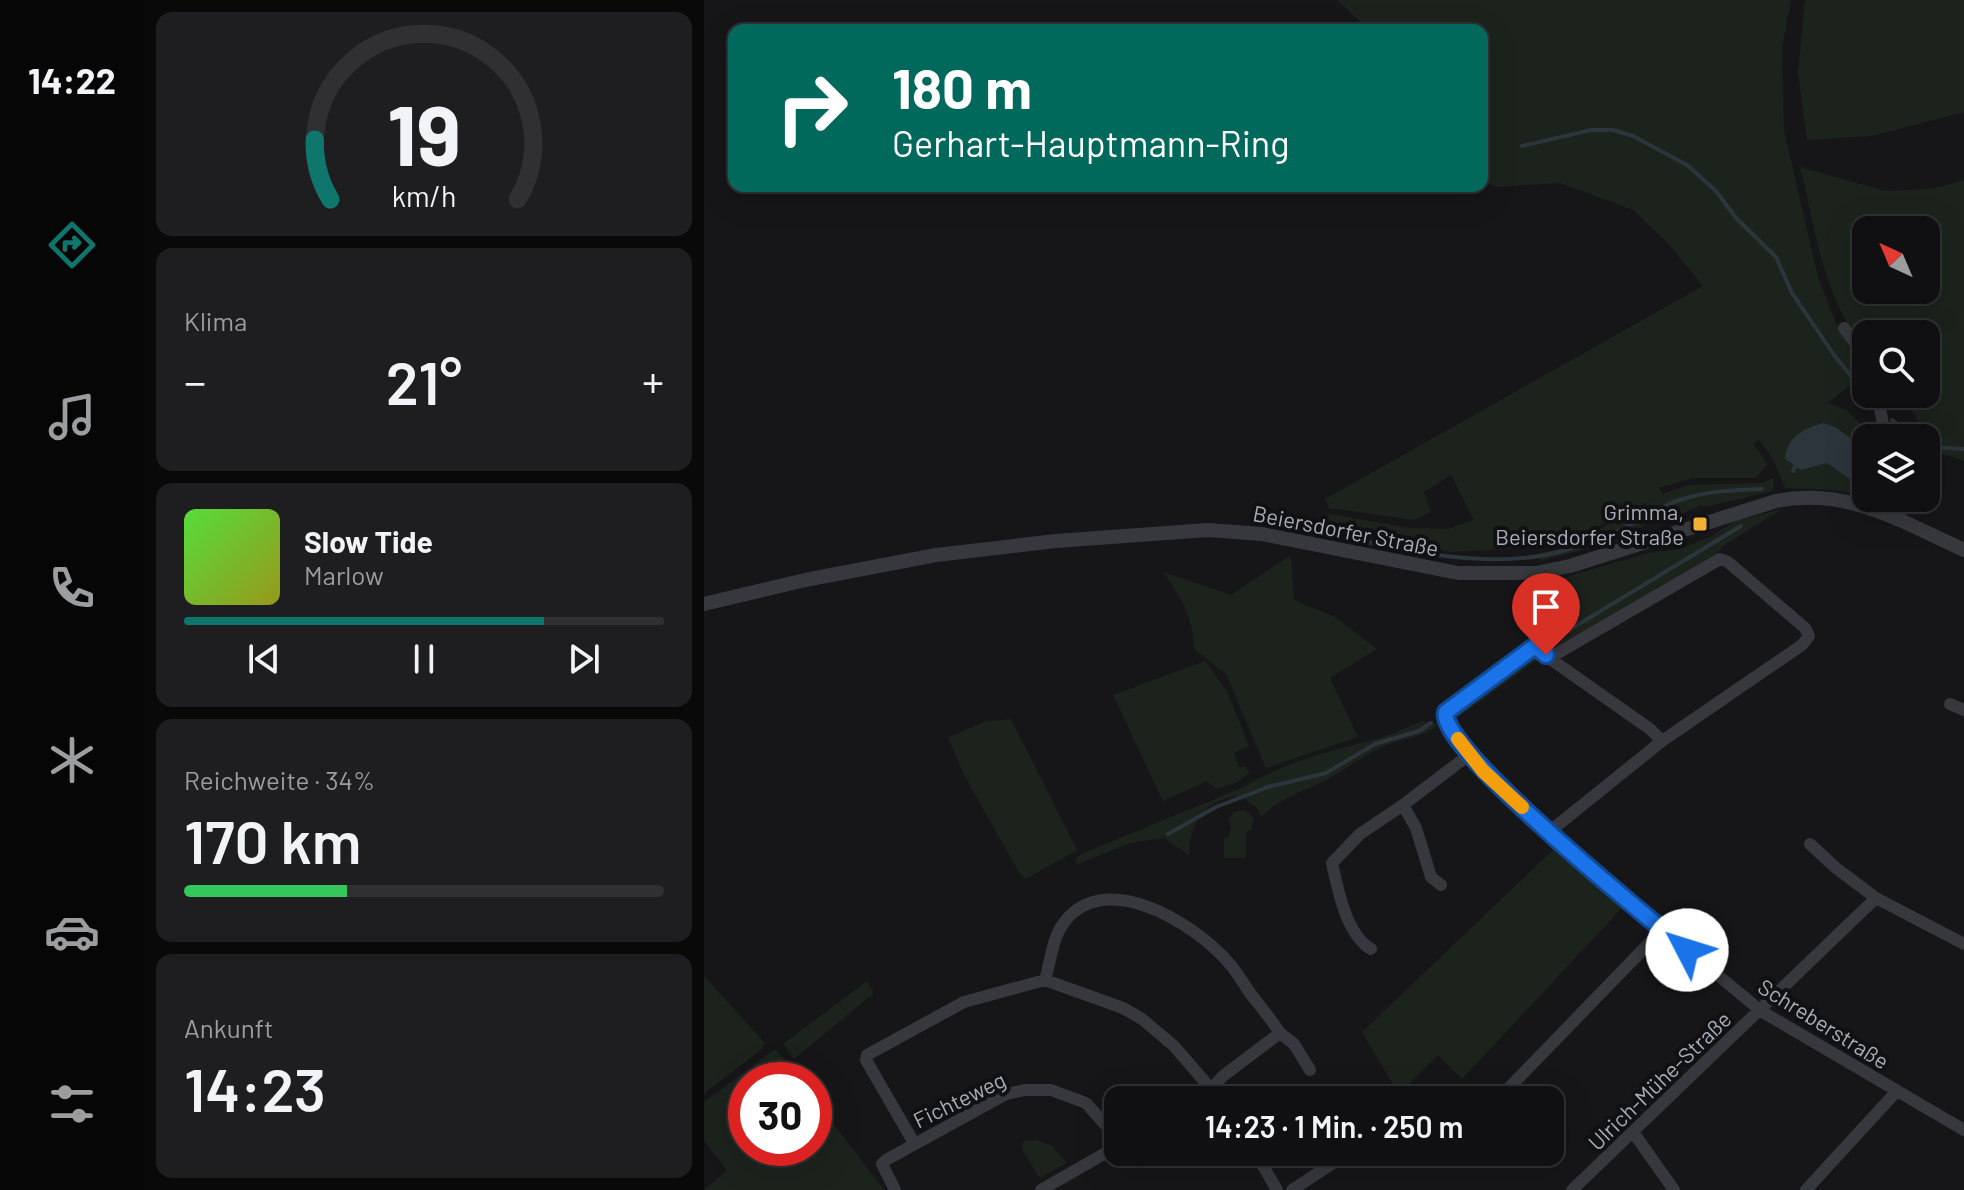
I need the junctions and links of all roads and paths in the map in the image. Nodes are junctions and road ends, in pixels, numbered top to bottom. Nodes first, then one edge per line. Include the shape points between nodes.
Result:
1 (1844, 328) dead end
2 (1852, 339) edge
3 (1901, 512) edge
4 (1897, 520) junction
5 (1964, 550) edge
6 (1536, 573) junction
7 (704, 604) edge
8 (1535, 646) junction
9 (1549, 658) junction
10 (1950, 704) dead end
11 (1964, 710) edge
12 (1662, 741) junction
13 (1470, 754) junction
14 (1403, 805) junction
15 (1549, 832) junction
16 (1810, 844) dead end
17 (1441, 885) dead end
18 (1876, 898) junction
19 (1662, 930) junction
20 (1964, 944) edge
21 (1371, 949) dead end
22 (1045, 980) junction
23 (1761, 1011) junction
24 (1280, 1033) junction
25 (1310, 1070) dead end
26 (1208, 1086) edge
27 (1214, 1086) edge
28 (1511, 1086) edge
29 (1896, 1092) junction
30 (1104, 1123) edge
31 (1964, 1130) edge
32 (1633, 1132) junction
33 (914, 1143) junction
34 (1104, 1154) edge
35 (1263, 1166) edge
36 (1329, 1166) edge
37 (895, 1190) edge
38 (1041, 1190) edge
39 (1277, 1190) edge
40 (1292, 1190) edge
41 (1572, 1190) edge
42 (1674, 1190) edge
43 (1806, 1190) edge

1 - 2 street
3 - 4 street
4 - 5 street, Beiersdorfer Straße
4 - 6 street, Beiersdorfer Straße via 1846,500 1785,499
6 - 7 street, Beiersdorfer Straße via 1448,572 1262,534 1208,530 936,555
6 - 8 street via 1544,628
8 - 9 street
8 - 13 street, Schreberstraße via 1446,712 1446,723
9 - 12 street
9 - 12 street via 1720,559 1728,562 1809,636
10 - 11 street
12 - 15 street
13 - 14 street
13 - 15 street, Schreberstraße
14 - 17 street via 1431,877
14 - 21 street via 1360,834 1332,863 1349,920 1360,942
15 - 19 street, Schreberstraße
16 - 18 street
18 - 20 street
18 - 23 street, Ulrich-Mühe-Straße
19 - 23 street, Schreberstraße
19 - 28 street
22 - 24 street via 1058,932 1079,908 1096,899 1136,903 1189,928 1214,949
22 - 26 street via 1142,1019
22 - 33 street via 964,1002 867,1055
23 - 29 street, Schreberstraße
23 - 32 street, Ulrich-Mühe-Straße
24 - 25 street
24 - 27 street
29 - 31 street, Schreberstraße
29 - 43 street
30 - 33 street, Fichteweg via 1086,1103 1036,1089 1006,1094
32 - 41 street, Ulrich-Mühe-Straße
32 - 42 street
33 - 37 street, Fichteweg via 882,1164
34 - 38 street
35 - 39 street
36 - 40 street

